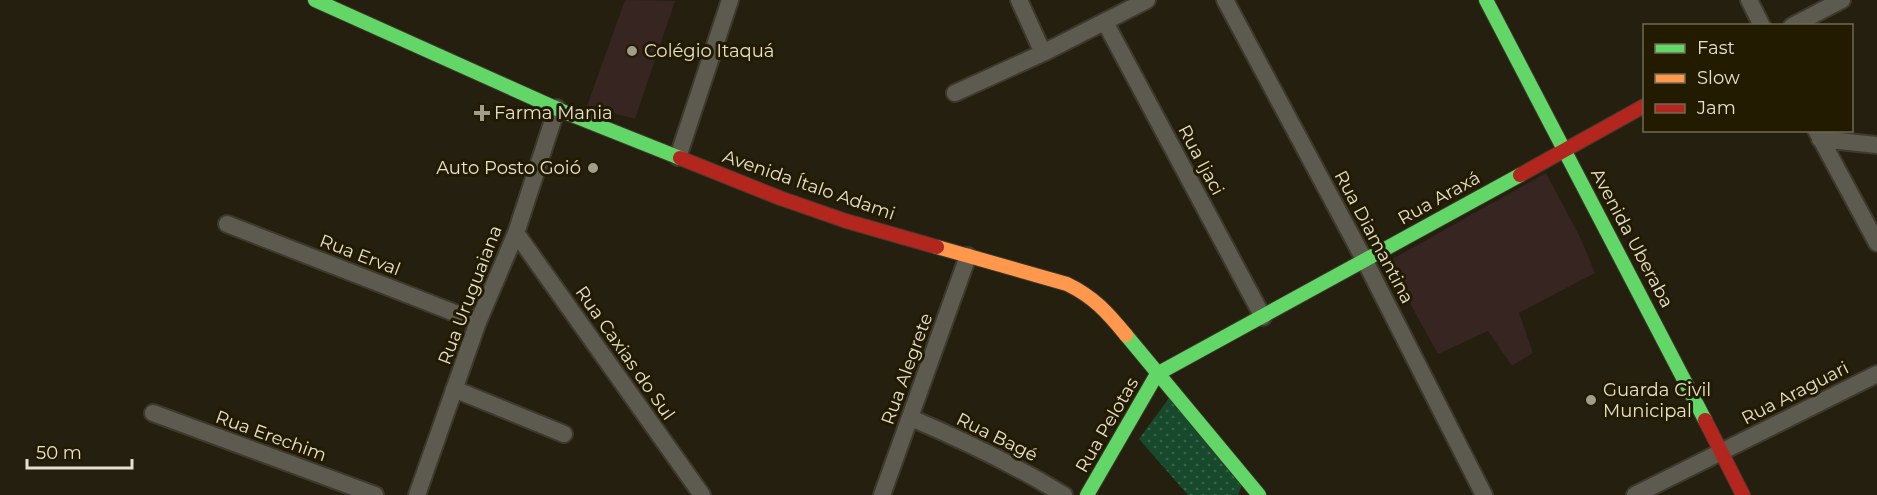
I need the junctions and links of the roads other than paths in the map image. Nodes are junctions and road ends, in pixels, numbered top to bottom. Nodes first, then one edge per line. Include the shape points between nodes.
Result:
1 (315, 0) edge
2 (730, 0) edge
3 (1019, 0) edge
4 (1147, 0) edge
5 (1225, 0) edge
6 (1486, 0) edge
7 (1749, 0) edge
8 (1842, 0) edge
9 (1105, 22) junction
10 (1761, 24) edge
11 (1796, 24) edge
12 (1043, 53) junction
13 (955, 93) dead end
14 (1643, 107) edge
15 (557, 108) junction
16 (1818, 135) edge
17 (1877, 145) edge
18 (1565, 150) junction
19 (678, 157) junction
20 (227, 224) dead end
21 (516, 233) junction
22 (1877, 243) edge
23 (968, 256) junction
24 (1365, 261) junction
25 (1263, 317) junction
26 (478, 322) junction
27 (1157, 374) junction
28 (1877, 374) edge
29 (454, 389) junction
30 (153, 413) dead end
31 (910, 418) junction
32 (564, 434) dead end
33 (1721, 452) junction
34 (1252, 491) edge
35 (375, 495) edge
36 (417, 495) edge
37 (702, 495) edge
38 (882, 495) edge
39 (1064, 495) edge
40 (1087, 495) edge
41 (1484, 495) edge
42 (1635, 495) edge
43 (1743, 495) edge

1 - 15 street, Avenida Ítalo Adami
2 - 19 street
3 - 12 street
4 - 9 street
5 - 24 street, Rua Diamantina
6 - 18 street, Avenida Uberaba
7 - 10 street
8 - 11 street
9 - 12 street
9 - 25 street, Rua Ijaci
12 - 13 street
14 - 18 street, Rua Araxá
15 - 19 street, Avenida Ítalo Adami
15 - 21 street, Rua Uruguaiana
16 - 17 street
16 - 22 street
18 - 24 street, Rua Araxá
18 - 33 street, Avenida Uberaba
19 - 23 street, Avenida Ítalo Adami via 846,222
20 - 26 street, Rua Erval
21 - 26 street, Rua Uruguaiana
21 - 37 street, Rua Caxias do Sul
23 - 27 street, Avenida Ítalo Adami via 1067,284 1090,296
23 - 31 street, Rua Alegrete
24 - 25 street, Rua Araxá
24 - 41 street, Rua Diamantina
25 - 27 street, Rua Araxá
26 - 29 street, Rua Uruguaiana
27 - 34 street, Avenida Ítalo Adami
27 - 40 street, Rua Pelotas
28 - 33 street, Rua Araguari
29 - 32 street
29 - 36 street, Rua Uruguaiana
30 - 35 street, Rua Erechim
31 - 38 street, Rua Alegrete
31 - 39 street, Rua Bagé via 1022,469
33 - 42 street, Rua Araguari
33 - 43 street, Avenida Uberaba

